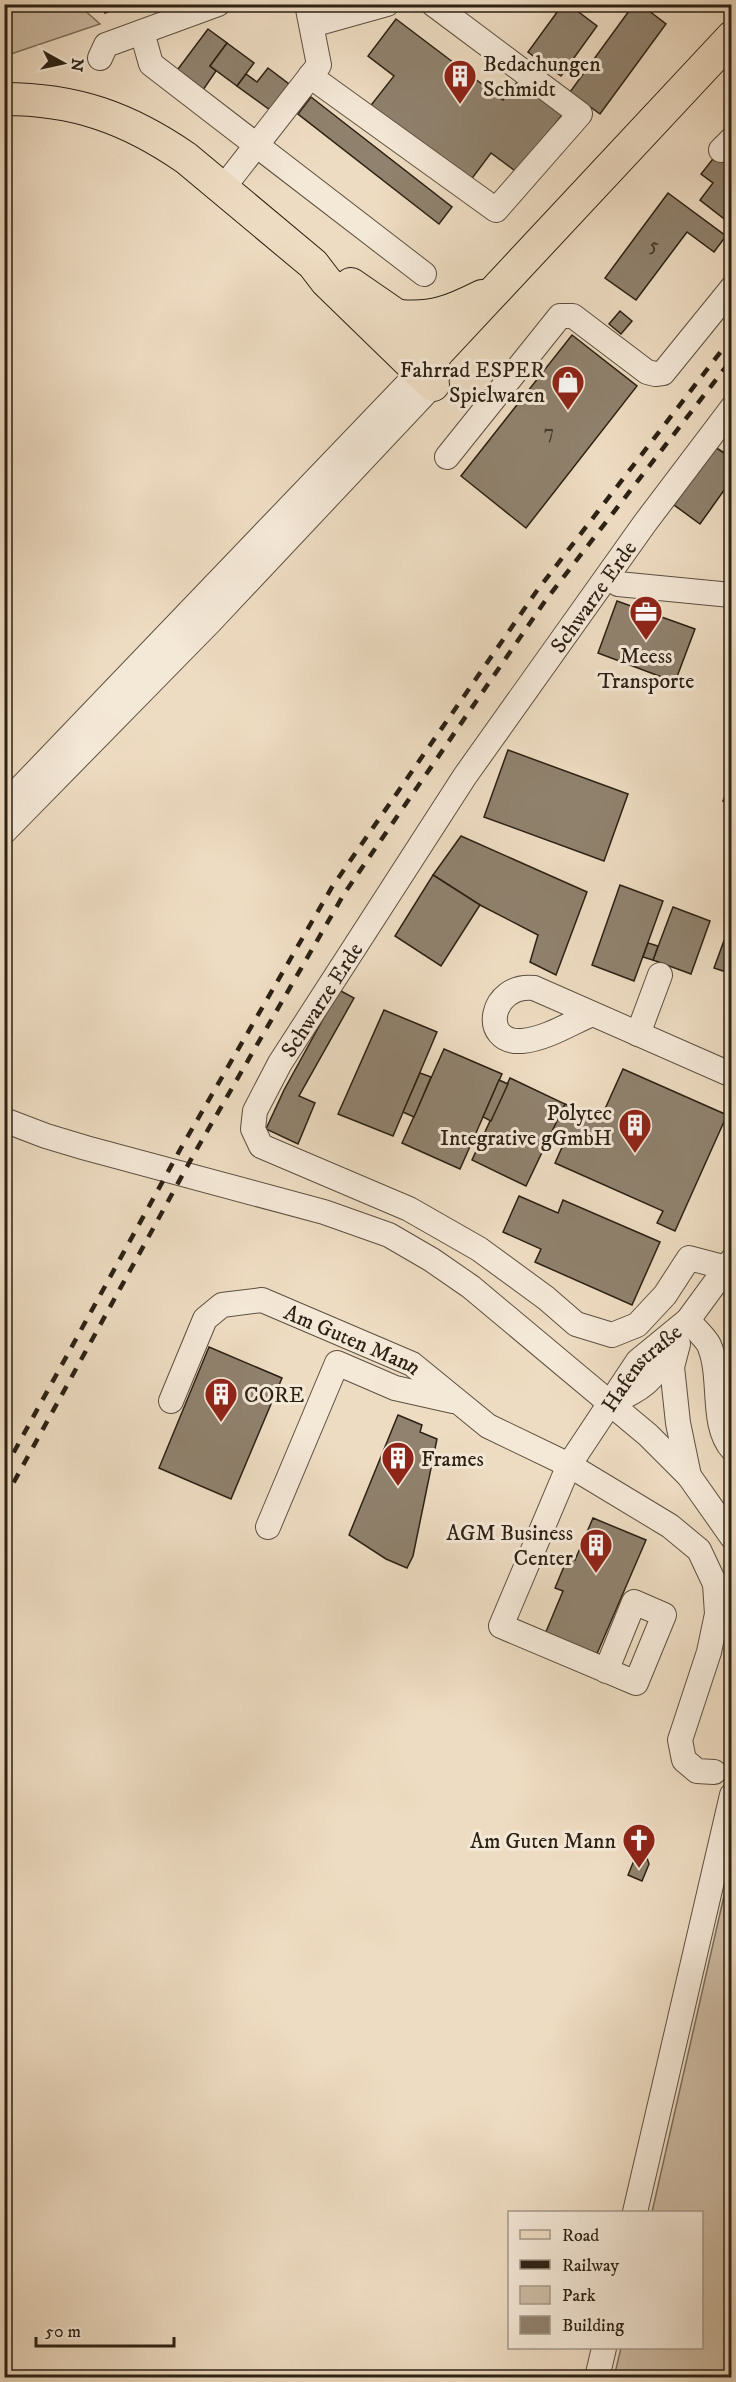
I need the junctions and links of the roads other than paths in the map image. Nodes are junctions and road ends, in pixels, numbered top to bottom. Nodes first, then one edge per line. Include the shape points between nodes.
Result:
1 (218, 4) edge
2 (387, 4) edge
3 (433, 4) edge
4 (310, 15) edge
5 (142, 32) junction
6 (732, 37) edge
7 (100, 58) dead end
8 (732, 67) edge
9 (310, 76) junction
10 (4, 99) edge
11 (256, 145) junction
12 (223, 188) junction
13 (313, 264) junction
14 (424, 274) dead end
15 (732, 288) edge
16 (496, 289) junction
17 (400, 316) junction
18 (429, 371) junction
19 (732, 408) edge
20 (447, 457) dead end
21 (618, 584) dead end
22 (731, 594) edge
23 (4, 805) edge
24 (4, 832) edge
25 (660, 975) dead end
26 (592, 1014) dead end
27 (638, 1034) junction
28 (732, 1075) edge
29 (4, 1120) edge
30 (729, 1264) edge
31 (688, 1320) junction
32 (678, 1344) junction
33 (725, 1394) edge
34 (171, 1401) dead end
35 (458, 1402) junction
36 (610, 1403) junction
37 (732, 1449) edge
38 (568, 1465) junction
39 (689, 1476) junction
40 (268, 1527) dead end
41 (732, 1537) edge
42 (606, 1671) dead end
43 (714, 1772) dead end
44 (732, 1795) edge
45 (635, 2211) edge
46 (604, 2349) edge
47 (597, 2378) edge

1 - 5 street
2 - 4 street
3 - 9 street via 580,114 496,210
4 - 9 street via 319,65
5 - 7 street via 106,45
5 - 11 street via 152,64
6 - 16 main road
8 - 18 main road
9 - 11 street
10 - 12 main road via 74,105 121,120 164,143
11 - 12 street
11 - 14 street
12 - 13 main road
13 - 17 main road via 334,273
13 - 18 main road via 326,281
15 - 20 street via 663,373 647,372 573,316 560,316
16 - 17 main road via 442,314
16 - 18 main road
17 - 18 main road via 426,338
18 - 23 street
18 - 24 street via 210,622
19 - 30 street, Schwarze Erde via 465,776 280,1063 255,1111 253,1130 261,1146 410,1209 479,1249 576,1324 612,1335 637,1325 665,1295 689,1258
21 - 22 street
25 - 27 street
26 - 27 street
27 - 28 street
29 - 36 street via 46,1136 324,1212 389,1235 471,1287
30 - 31 street, Hafenstraße
31 - 32 street, Hafenstraße
31 - 33 street via 709,1345
31 - 36 street, Hafenstraße via 638,1361
32 - 36 street, Hafenstraße via 651,1381
32 - 39 street, Hafenstraße via 672,1367
33 - 37 street via 719,1424
34 - 35 street, Am Guten Mann via 205,1319 222,1305 262,1300 412,1364
35 - 38 street, Am Guten Mann via 488,1426
35 - 40 street via 395,1388 337,1363
36 - 38 street
36 - 39 street
38 - 42 street via 501,1626
38 - 43 street, Am Guten Mann via 670,1526 699,1550 715,1584 717,1614 709,1652 680,1740 684,1760 697,1771
39 - 41 street
44 - 45 street
46 - 47 street

